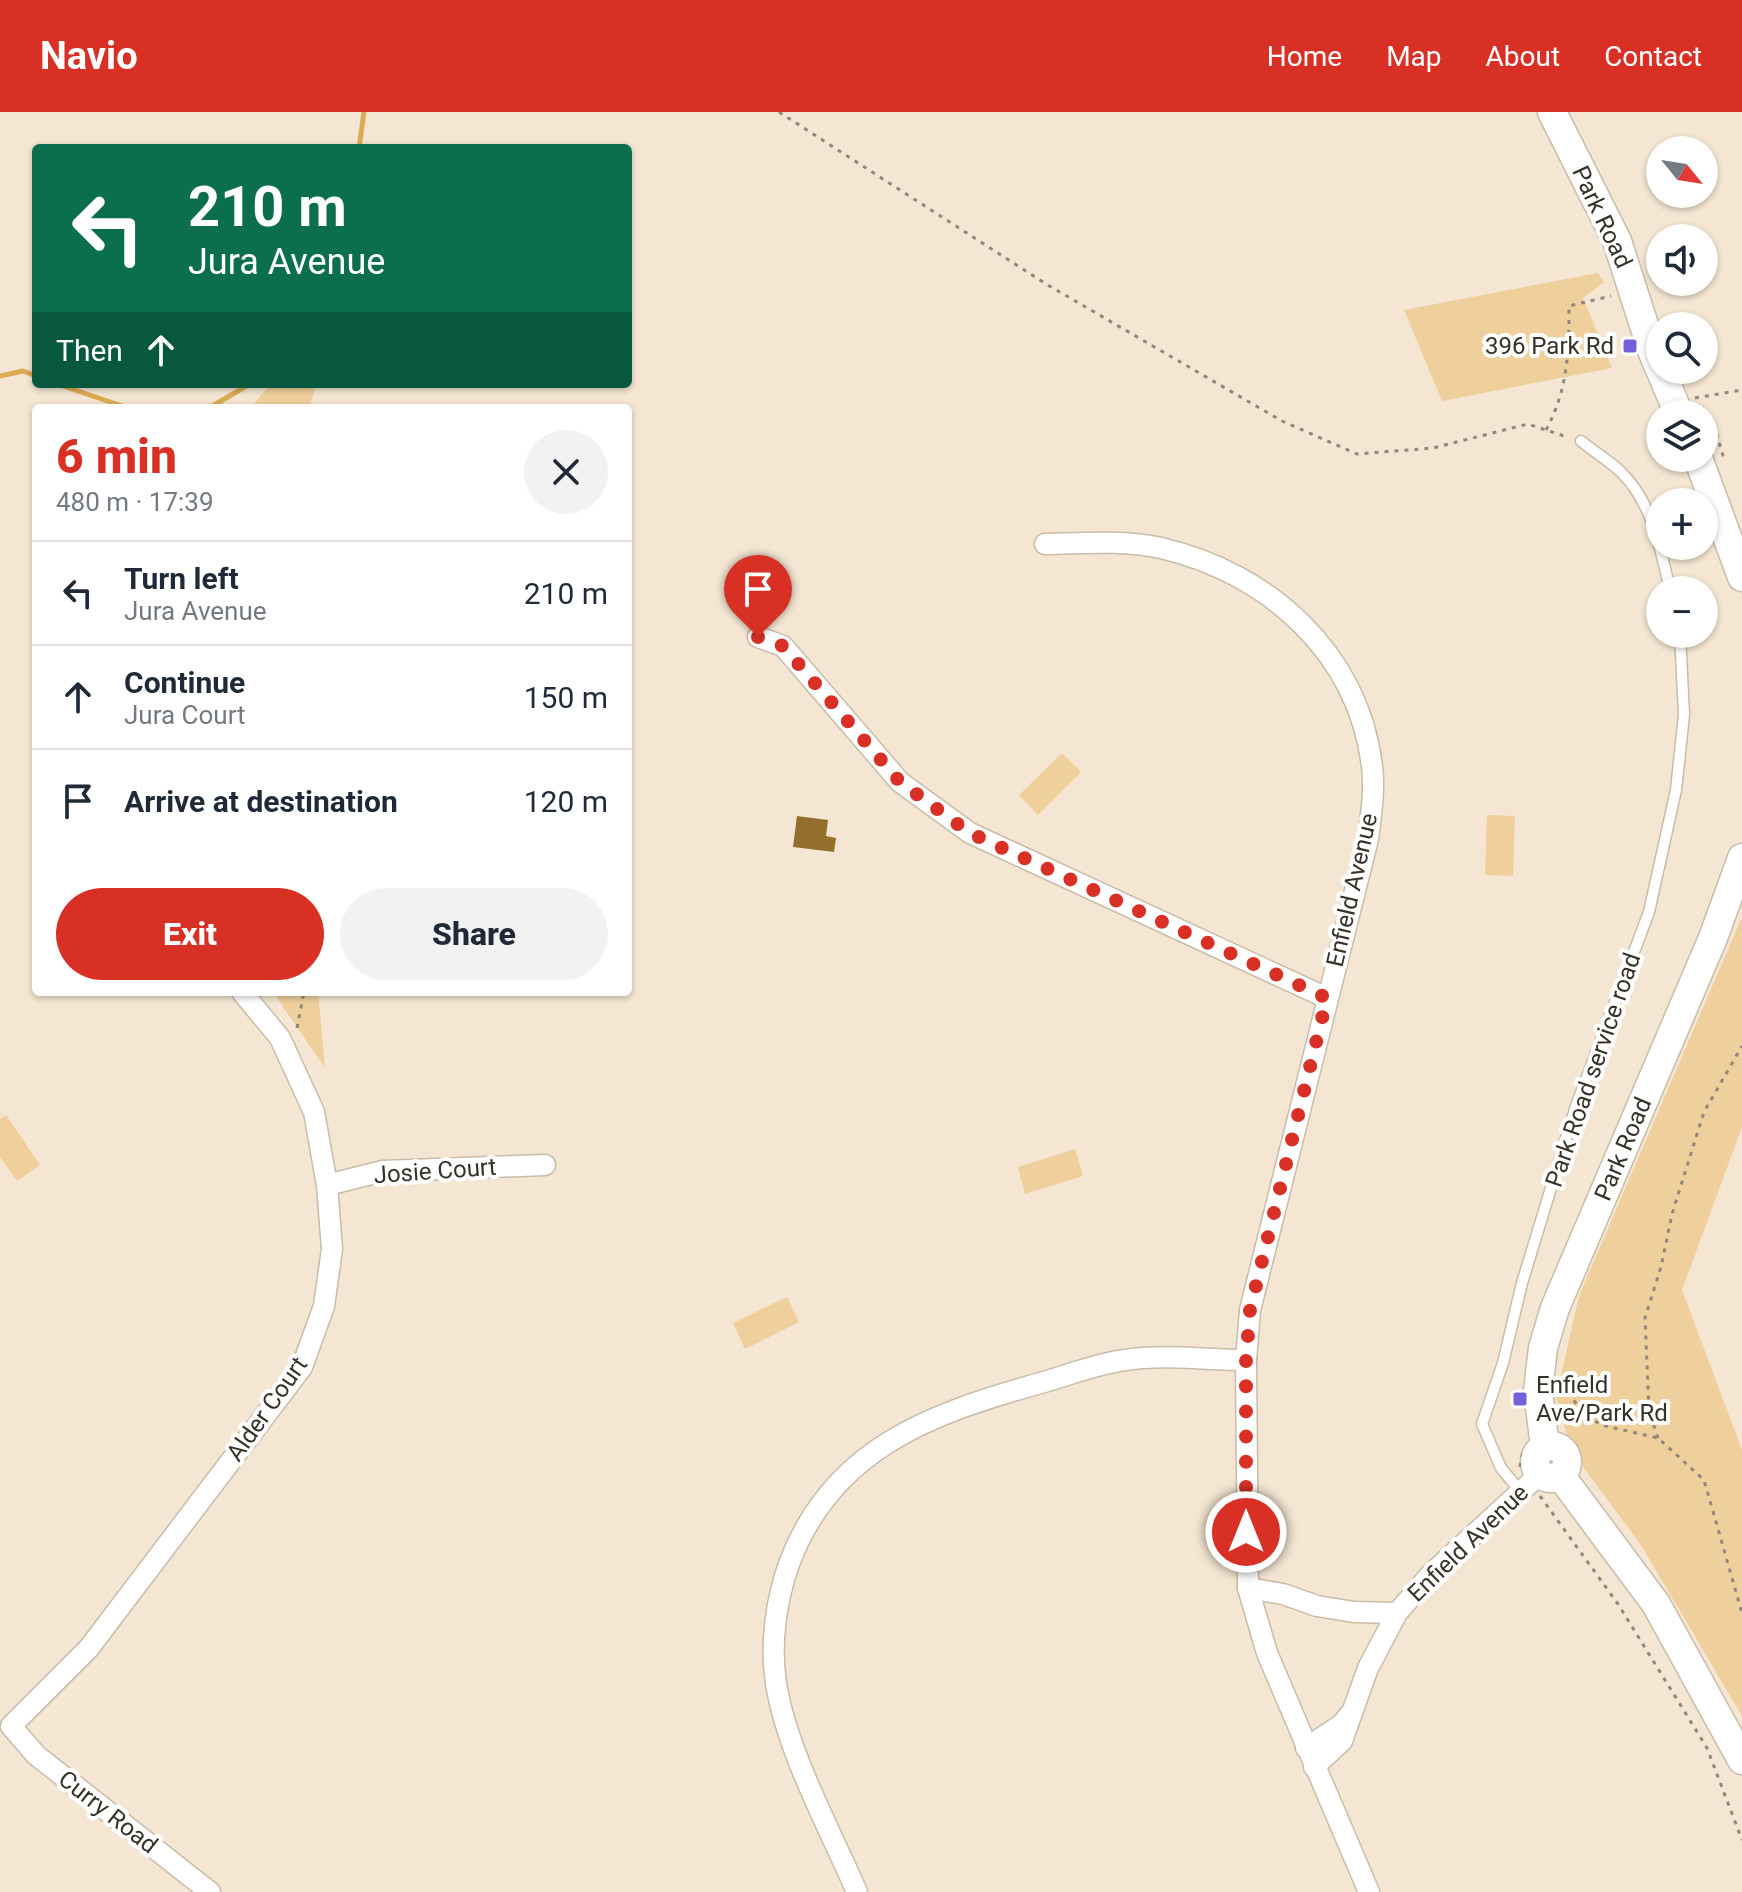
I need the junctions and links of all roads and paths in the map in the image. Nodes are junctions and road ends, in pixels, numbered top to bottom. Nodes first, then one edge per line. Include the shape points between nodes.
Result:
1 (779, 112) edge
2 (1552, 112) edge
3 (1635, 290) junction
4 (1742, 390) edge
5 (1673, 400) edge
6 (1705, 400) edge
7 (1546, 430) junction
8 (1581, 441) joint
9 (1703, 472) edge
10 (1045, 544) dead end
11 (1667, 576) edge
12 (1742, 577) edge
13 (758, 637) dead end
14 (1681, 648) edge
15 (1742, 858) edge
16 (245, 996) edge
17 (303, 996) edge
18 (1327, 998) junction
19 (1742, 1046) edge
20 (292, 1060) junction
21 (545, 1165) dead end
22 (327, 1185) junction
23 (1246, 1360) junction
24 (1560, 1385) dead end
25 (1584, 1413) junction
26 (1658, 1438) junction
27 (1540, 1468) junction
28 (1248, 1588) junction
29 (1397, 1613) junction
30 (1742, 1613) edge
31 (11, 1726) joint
32 (1310, 1757) junction
33 (1742, 1760) edge
34 (1742, 1840) edge
35 (210, 1892) edge
36 (857, 1892) edge
37 (1369, 1892) edge

1 - 7 path via 1059,291 1282,421 1357,454 1433,448 1528,424
2 - 3 street, Park Road via 1617,241
3 - 5 street, Park Road
3 - 7 path via 1569,306 1569,354 1559,406
4 - 6 path
7 - 8 path
8 - 11 lane via 1620,471 1640,496 1656,529
9 - 12 street
10 - 18 street, Enfield Avenue via 1125,543 1219,567 1270,595 1326,650 1358,708 1373,769 1368,839
13 - 18 street via 783,646 900,782 970,833
14 - 27 lane, Park Road service road via 1684,715 1676,790 1649,912 1576,1106 1482,1424 1501,1468
15 - 27 street, Park Road via 1555,1308 1538,1391
16 - 20 street, Alder Court
17 - 20 path
18 - 23 street, Enfield Avenue via 1257,1277
19 - 26 path via 1704,1112 1645,1318 1649,1411
20 - 22 street, Alder Court via 314,1112
21 - 22 street, Josie Court via 383,1171
22 - 31 street, Alder Court via 332,1249 324,1306 302,1367 89,1648
23 - 28 street, Enfield Avenue
23 - 36 street via 1126,1359 980,1400 878,1448 815,1510 782,1582 775,1680 796,1750
24 - 25 path
25 - 26 path via 1601,1425
25 - 27 path
26 - 30 path via 1704,1480
27 - 27 path via 1520,1469 1524,1449
27 - 29 street, Enfield Avenue
27 - 33 street via 1656,1604
27 - 34 path via 1707,1748
28 - 29 street, Enfield Avenue via 1317,1606
28 - 32 street, Enfield Avenue via 1267,1653
29 - 32 street, Enfield Avenue via 1353,1711
31 - 35 street, Curry Road via 36,1755
32 - 37 street, Enfield Avenue

